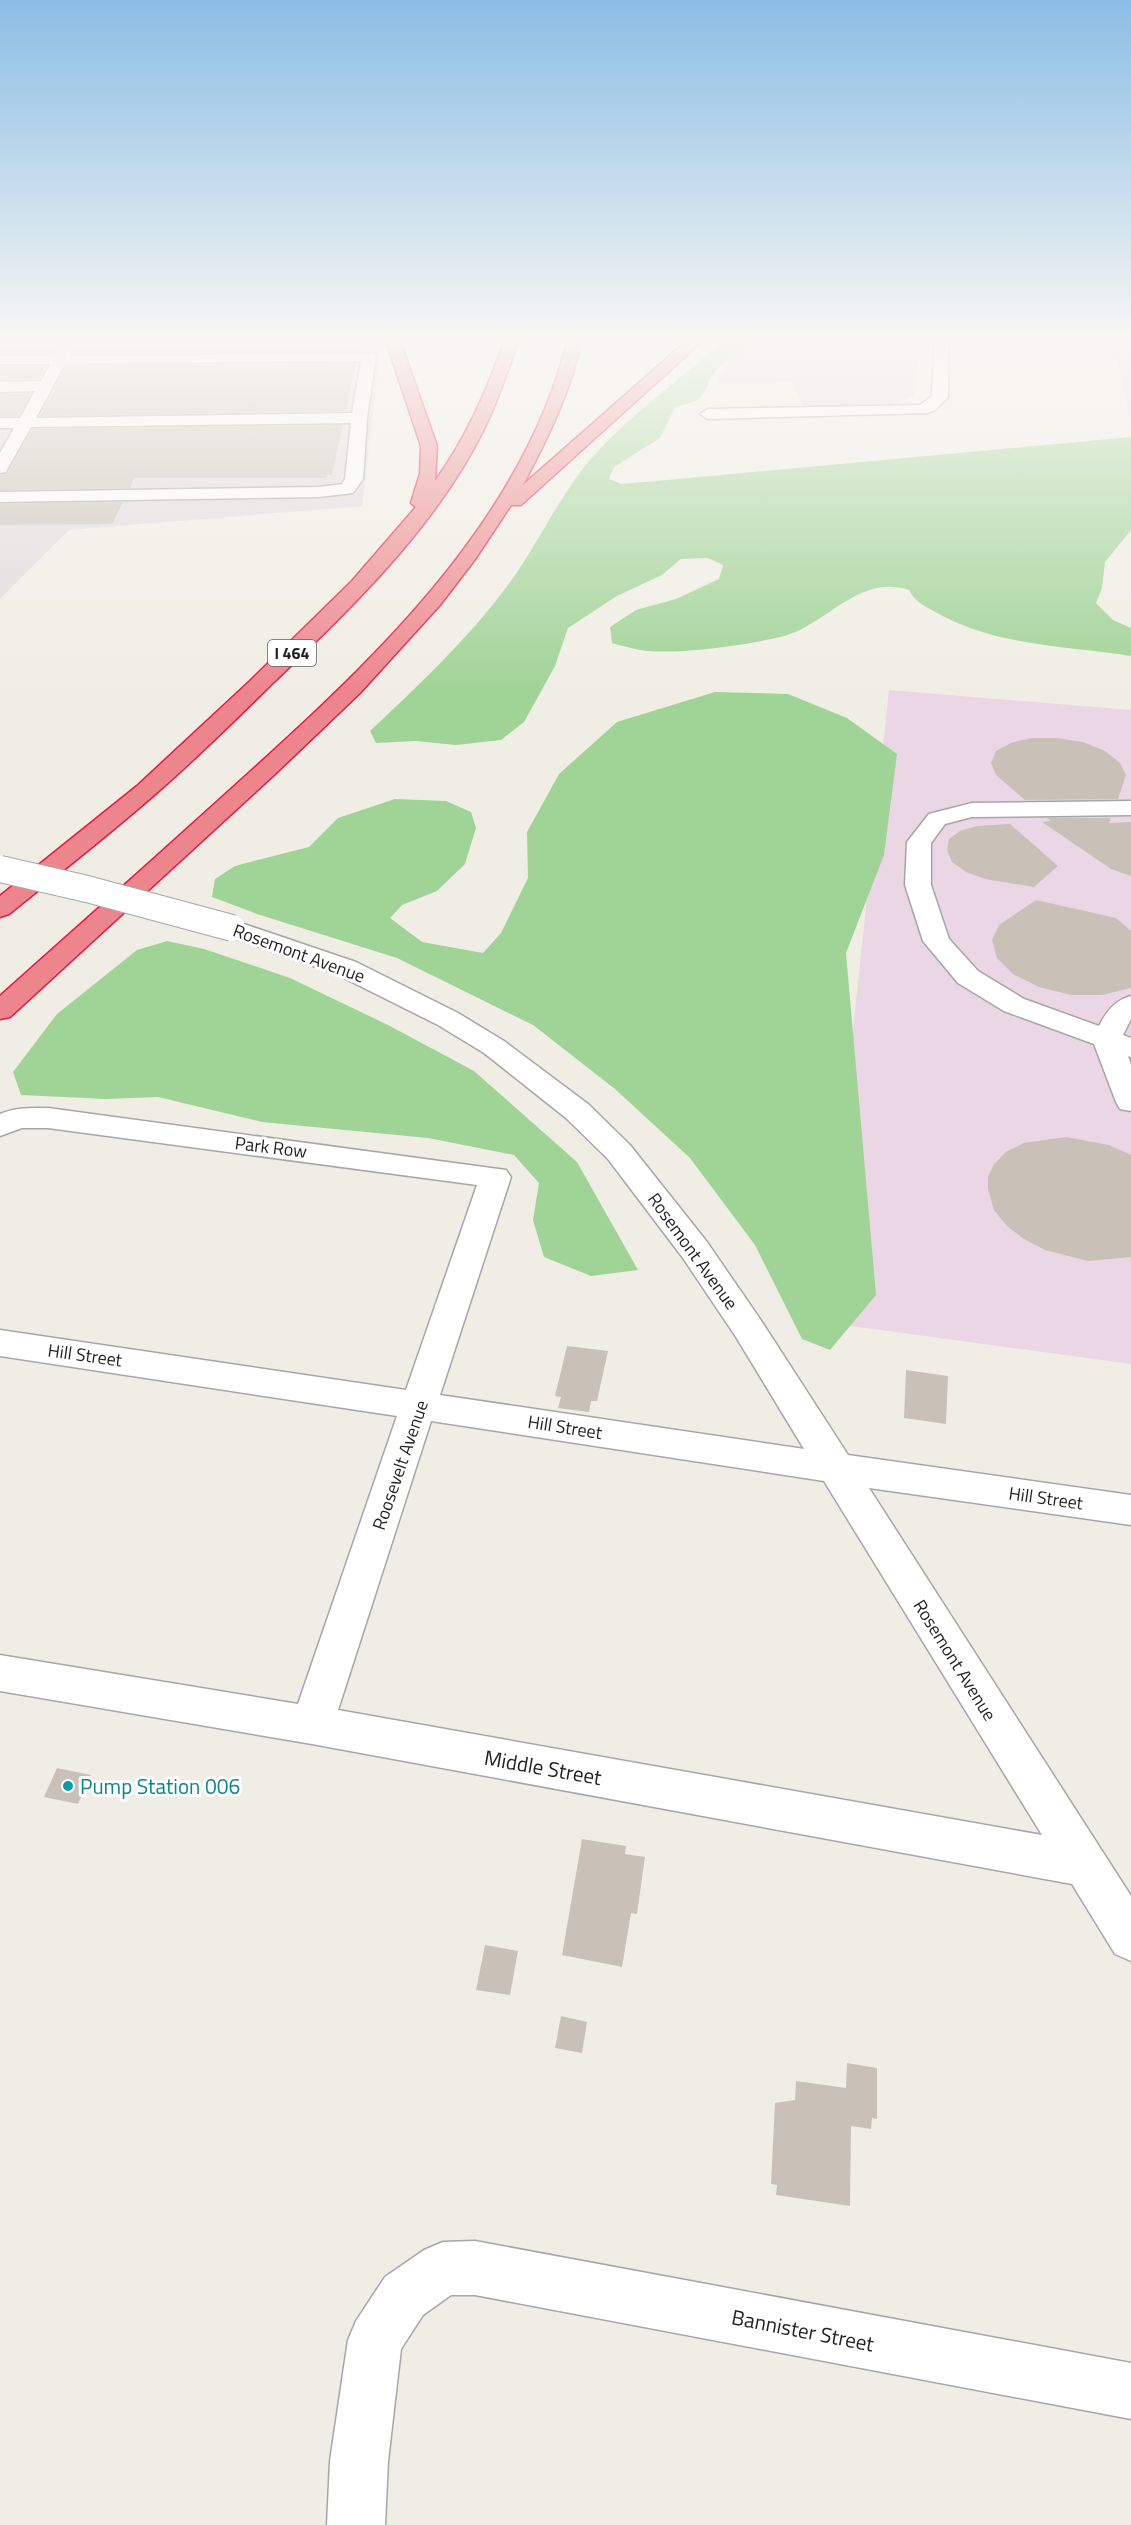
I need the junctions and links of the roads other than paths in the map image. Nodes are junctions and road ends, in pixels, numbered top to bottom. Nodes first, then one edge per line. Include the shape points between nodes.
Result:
1 (356, 456) edge
2 (430, 456) edge
3 (459, 456) edge
4 (530, 456) edge
5 (566, 456) edge
6 (0, 497) edge
7 (498, 516) junction
8 (411, 526) junction
9 (1131, 808) edge
10 (0, 869) edge
11 (0, 909) edge
12 (1131, 1004) edge
13 (0, 1011) edge
14 (1119, 1044) edge
15 (1131, 1102) edge
16 (9, 1122) edge
17 (486, 1204) joint
18 (0, 1343) edge
19 (421, 1405) junction
20 (835, 1468) junction
21 (1131, 1510) edge
22 (0, 1673) edge
23 (312, 1725) junction
24 (1085, 1865) junction
25 (1131, 1938) edge
26 (1131, 2391) edge
27 (356, 2525) edge

1 - 6 street via 354,479 347,489
2 - 8 highway via 426,489
3 - 8 highway, I 464
4 - 7 highway
5 - 7 highway
7 - 13 highway via 449,582 360,681
8 - 11 highway, I 464 via 334,611 159,779
9 - 14 street via 972,810 937,819 920,842 918,885 936,941 968,977 1014,1005
10 - 20 street, Rosemont Avenue, bridge via 232,928 346,968 448,1019 494,1047 577,1111 619,1152 695,1250
12 - 14 street via 1118,1016
14 - 15 street
16 - 17 street, Park Row via 48,1118 495,1177
17 - 19 street, Roosevelt Avenue
18 - 19 street, Hill Street
19 - 20 street, Hill Street
19 - 23 street, Roosevelt Avenue
20 - 21 street, Hill Street
20 - 24 street, Rosemont Avenue
22 - 23 street, Middle Street
23 - 24 street, Middle Street
24 - 25 street, Rosemont Avenue
26 - 27 street, Bannister Street via 475,2268 443,2269 404,2296 375,2340 359,2461

